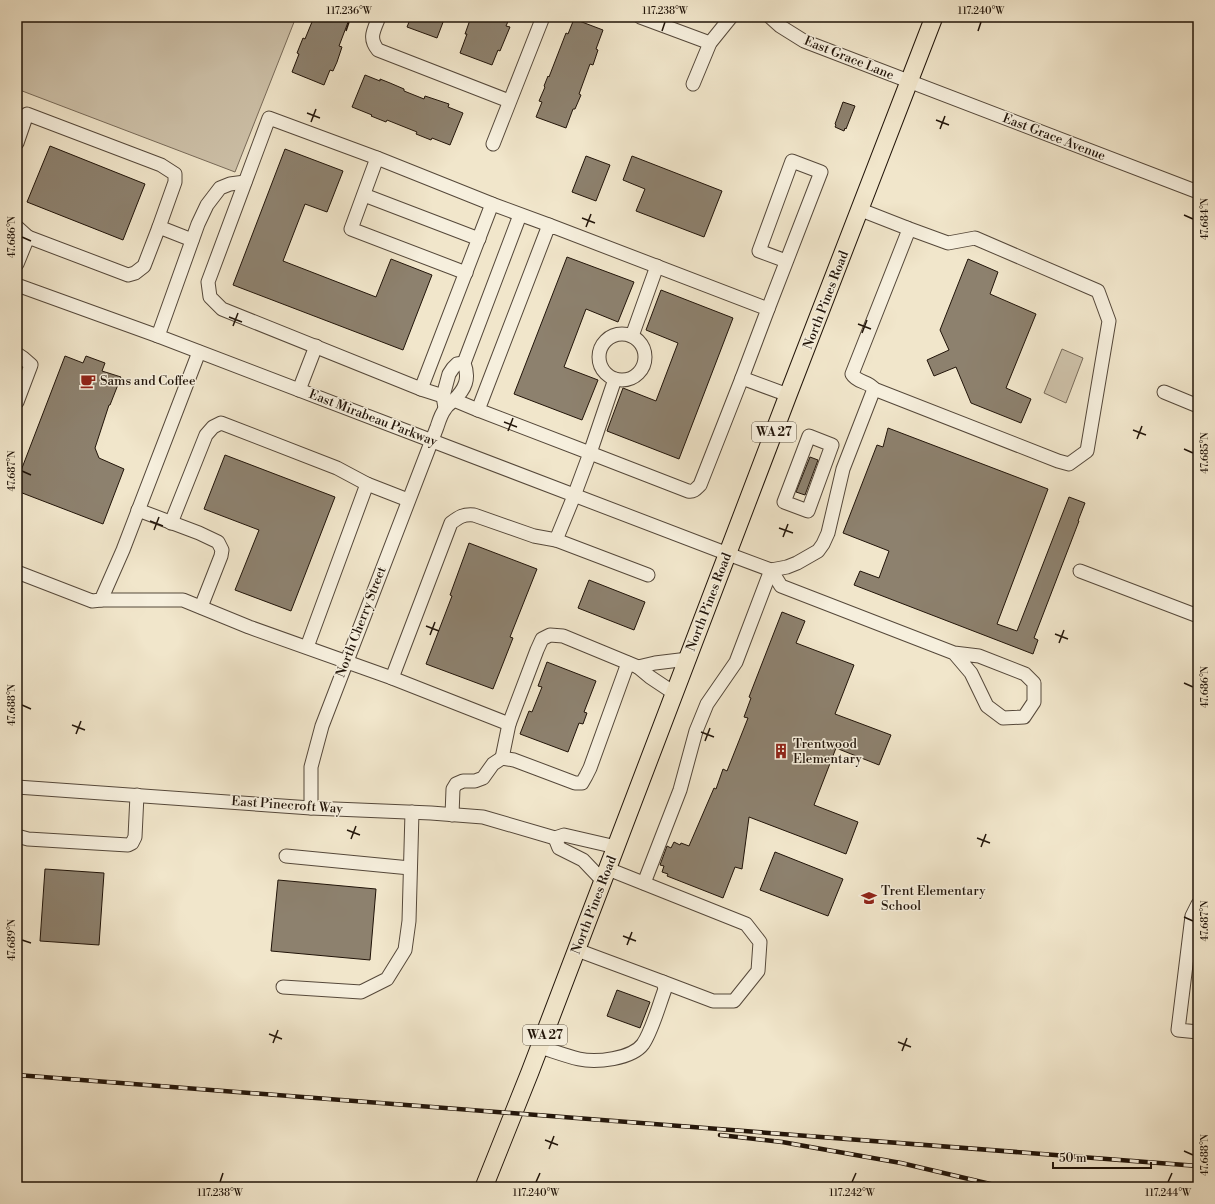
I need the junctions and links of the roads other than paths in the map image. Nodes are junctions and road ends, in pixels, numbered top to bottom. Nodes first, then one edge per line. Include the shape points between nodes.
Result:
1 (379, 17) edge
2 (543, 17) edge
3 (640, 17) edge
4 (731, 17) edge
5 (770, 17) edge
6 (934, 17) edge
7 (710, 43) junction
8 (910, 82) junction
9 (693, 84) dead end
10 (509, 101) junction
11 (22, 112) edge
12 (17, 143) edge
13 (493, 144) dead end
14 (377, 158) junction
15 (245, 182) junction
16 (1198, 192) edge
17 (364, 195) junction
18 (492, 204) junction
19 (860, 210) junction
20 (520, 215) junction
21 (549, 225) junction
22 (17, 227) edge
23 (159, 227) junction
24 (907, 228) junction
25 (28, 237) junction
26 (479, 239) junction
27 (192, 240) junction
28 (786, 261) junction
29 (17, 264) edge
30 (657, 266) junction
31 (466, 273) junction
32 (17, 285) edge
33 (768, 309) junction
34 (158, 336) junction
35 (632, 336) junction
36 (316, 346) junction
37 (199, 352) junction
38 (17, 354) edge
39 (464, 363) junction
40 (742, 378) junction
41 (615, 379) junction
42 (421, 388) junction
43 (874, 389) junction
44 (300, 390) junction
45 (1164, 392) dead end
46 (788, 395) junction
47 (17, 402) edge
48 (447, 402) junction
49 (1198, 406) edge
50 (478, 410) junction
51 (431, 441) junction
52 (832, 445) joint
53 (590, 453) junction
54 (367, 484) junction
55 (574, 496) junction
56 (408, 500) junction
57 (138, 510) junction
58 (171, 522) junction
59 (556, 540) junction
60 (728, 554) junction
61 (770, 570) junction
62 (1080, 571) dead end
63 (17, 572) edge
64 (648, 576) dead end
65 (102, 600) junction
66 (201, 607) junction
67 (1198, 616) edge
68 (307, 647) junction
69 (954, 653) junction
70 (688, 659) junction
71 (346, 662) junction
72 (633, 665) junction
73 (392, 678) junction
74 (674, 693) junction
75 (509, 724) junction
76 (502, 758) junction
77 (17, 787) edge
78 (137, 795) junction
79 (311, 808) junction
80 (412, 812) junction
81 (452, 815) junction
82 (17, 836) edge
83 (554, 838) junction
84 (616, 847) junction
85 (286, 856) dead end
86 (410, 868) junction
87 (605, 875) junction
88 (644, 883) junction
89 (1198, 904) edge
90 (577, 950) junction
91 (663, 982) junction
92 (283, 987) dead end
93 (1198, 1032) edge
94 (540, 1047) junction
95 (484, 1187) edge

1 - 10 street via 372,36 373,44 378,50
2 - 10 street
3 - 7 street
4 - 7 street
5 - 8 street, East Grace Lane via 804,41
6 - 8 main road, North Pines Road / WA 27
7 - 9 street
8 - 16 street, East Grace Avenue
8 - 19 main road, North Pines Road / WA 27
10 - 13 street
11 - 12 street
11 - 23 street via 161,165 175,174 175,182
14 - 15 street via 269,118
14 - 17 street
14 - 18 street
15 - 27 street via 220,188 207,205
15 - 36 street via 208,282 210,297 222,309
17 - 26 street
17 - 31 street via 352,229
18 - 20 street
18 - 26 street
19 - 24 street
19 - 46 main road, North Pines Road / WA 27
20 - 21 street
20 - 39 street
21 - 30 street
21 - 50 street
22 - 25 street
23 - 25 street via 144,266 135,273 128,274
23 - 27 street
24 - 43 street via 908,232 852,374 854,378 872,385
24 - 43 street via 948,243 975,238 1098,291 1109,321 1087,451 1069,464 1058,461
25 - 29 street
26 - 31 street
27 - 34 street
28 - 28 street via 821,172 792,161 759,251
28 - 33 street
30 - 33 street
30 - 35 street
31 - 42 street
32 - 34 street, East Mirabeau Parkway
33 - 40 street
34 - 37 street, East Mirabeau Parkway
35 - 41 street via 643,347 645,362 637,375 630,379
35 - 41 street via 624,334 610,337 600,349 600,364 608,376
36 - 42 street
36 - 44 street
37 - 44 street, East Mirabeau Parkway
37 - 57 street
38 - 47 street via 30,365
39 - 48 street via 453,368 446,382
39 - 48 street via 468,371 465,387
40 - 46 street
40 - 53 street via 700,485 691,492
41 - 53 street
42 - 48 street
43 - 61 street via 843,469 823,544 797,563
44 - 51 street, East Mirabeau Parkway
45 - 49 street
46 - 60 main road, North Pines Road / WA 27
48 - 50 street
48 - 51 street, North Cherry Street
50 - 53 street
51 - 55 street, East Mirabeau Parkway
51 - 56 street, North Cherry Street
52 - 52 street via 808,436 784,502 808,511
53 - 55 street
54 - 56 street
54 - 58 street via 337,468 221,423 206,435
54 - 68 street
55 - 59 street
55 - 60 street, East Mirabeau Parkway
56 - 71 street, North Cherry Street
57 - 58 street
57 - 65 street
58 - 66 street via 218,542 222,550
59 - 64 street
59 - 73 street via 534,536 474,515 464,514 451,523
60 - 61 street, East Mirabeau Parkway
60 - 70 main road, North Pines Road / WA 27
61 - 69 street via 781,586
61 - 88 street via 736,662 707,704 696,731 680,790
62 - 67 street
63 - 65 street via 92,601
65 - 66 street via 183,600
66 - 68 street
68 - 71 street
69 - 69 street via 971,673 987,706 1003,718 1024,717 1034,702 1034,683 1025,674 979,656
70 - 72 street
70 - 74 main road, North Pines Road / WA 27
71 - 73 street
71 - 79 street, North Cherry Street via 322,726 311,767
72 - 74 street
72 - 75 street via 563,636 550,635 542,639
72 - 76 street via 582,783
73 - 75 street
74 - 84 main road, North Pines Road / WA 27
75 - 76 street
76 - 81 street via 493,764 483,778 456,784 453,790
77 - 78 street, East Pinecroft Way
78 - 79 street, East Pinecroft Way
78 - 82 street via 135,837 128,845 28,839
79 - 80 street, East Pinecroft Way
80 - 81 street, East Pinecroft Way
80 - 86 street
81 - 83 street, East Pinecroft Way via 483,817
83 - 84 street, East Pinecroft Way via 564,835
83 - 87 street via 559,848 584,860
84 - 87 main road, North Pines Road / WA 27
85 - 86 street
86 - 92 street via 409,921 405,950 387,979 360,992
87 - 88 street
87 - 90 main road, North Pines Road / WA 27
88 - 91 street via 746,924 760,942 758,971 734,1001 712,1001
89 - 93 street via 1192,916 1178,1030
90 - 91 street
90 - 94 main road, North Pines Road / WA 27
91 - 94 street via 665,989 648,1035 632,1053 589,1060
94 - 95 main road, North Pines Road / WA 27

